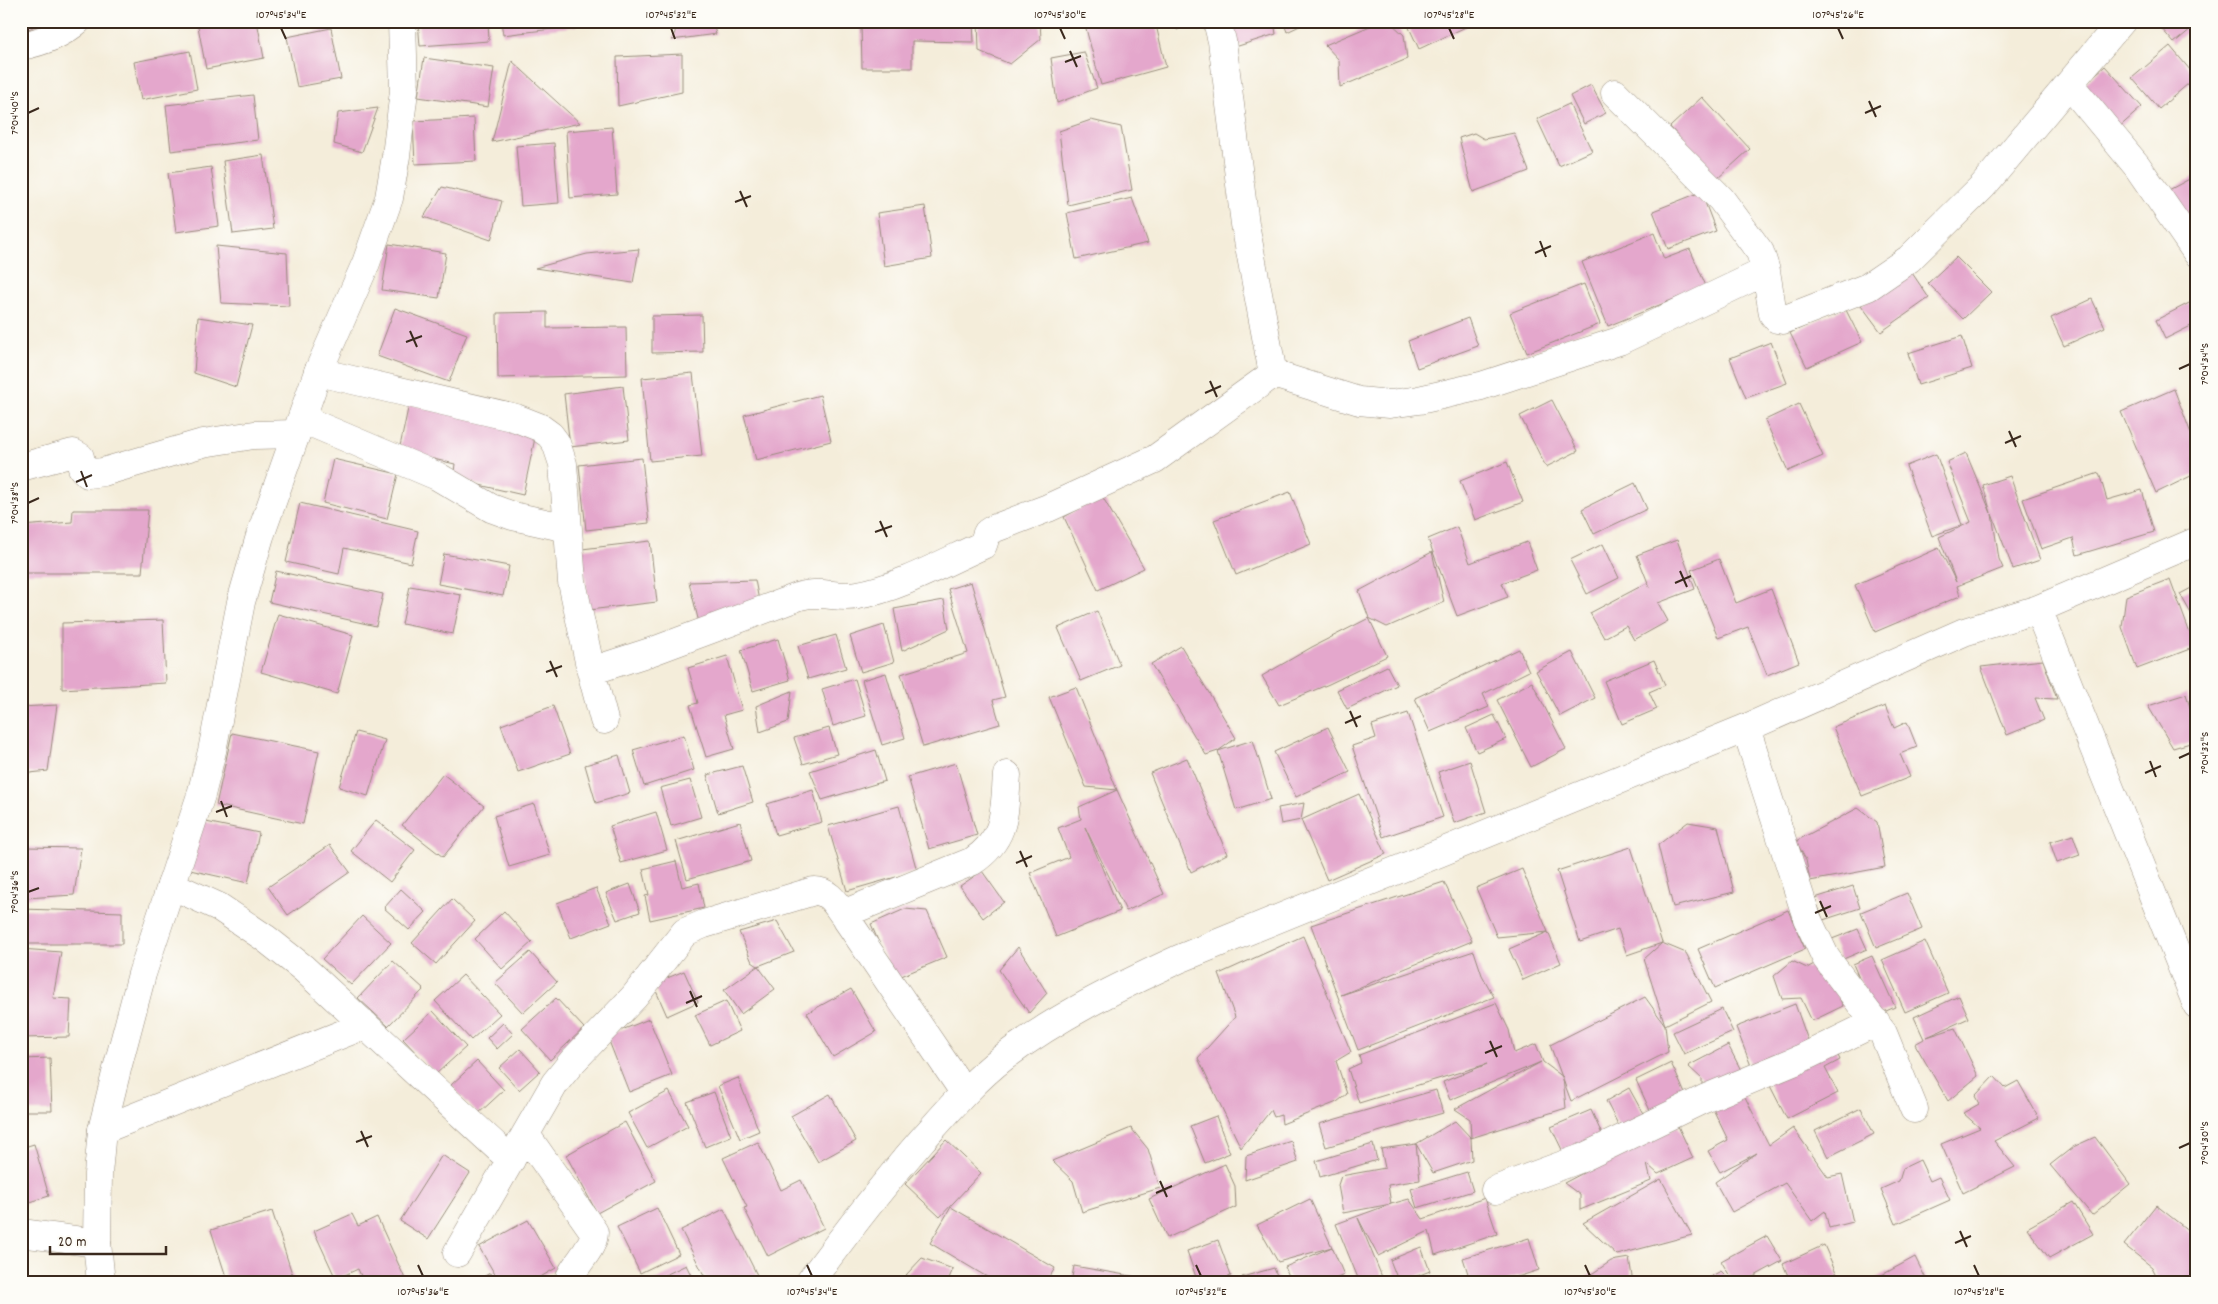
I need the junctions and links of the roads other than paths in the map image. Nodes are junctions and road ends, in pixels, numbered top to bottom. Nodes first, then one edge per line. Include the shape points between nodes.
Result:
1 (76, 21) edge
2 (402, 21) edge
3 (1218, 21) edge
4 (2122, 21) edge
5 (21, 46) edge
6 (2069, 84) junction
7 (1615, 93) dead end
8 (2197, 252) edge
9 (1766, 270) junction
10 (318, 372) junction
11 (1273, 374) junction
12 (299, 426) junction
13 (21, 467) edge
14 (567, 528) junction
15 (2197, 541) edge
16 (2038, 609) junction
17 (591, 671) junction
18 (604, 720) dead end
19 (1746, 728) junction
20 (1007, 775) dead end
21 (171, 885) junction
22 (843, 914) junction
23 (2197, 1005) edge
24 (1876, 1022) junction
25 (365, 1025) junction
26 (964, 1092) junction
27 (1914, 1109) dead end
28 (102, 1130) junction
29 (526, 1135) junction
30 (511, 1160) junction
31 (1495, 1190) dead end
32 (21, 1233) edge
33 (97, 1243) junction
34 (457, 1252) dead end
35 (101, 1283) edge
36 (568, 1283) edge
37 (809, 1283) edge

1 - 5 street via 66,31 38,43
2 - 10 street via 404,91 389,198 366,262
3 - 11 street via 1245,224
4 - 6 street
6 - 8 street via 2137,166
6 - 9 street via 1983,186 1909,259 1885,277 1783,320 1773,314
7 - 9 street via 1721,199 1760,252
9 - 11 street via 1619,341 1480,386 1419,400 1390,404 1359,401
10 - 12 street
10 - 14 street via 516,418 540,427 553,440 563,464
11 - 17 street via 1155,459 1048,508 993,529 987,533 984,545 912,577 857,596 814,592 800,596
12 - 13 street via 203,442 103,472 88,474 82,468 80,457 73,453
12 - 14 street via 437,476 491,508
12 - 21 street via 260,536 241,602 212,751
14 - 17 street via 572,582
15 - 16 street
16 - 19 street via 1964,632
16 - 23 street
17 - 18 street
19 - 24 street via 1807,918 1826,958
19 - 26 street via 1112,989 1036,1034
20 - 22 street via 1004,822 987,852 973,861
21 - 25 street via 219,907 265,938
21 - 28 street via 142,974
22 - 26 street
22 - 29 street via 828,895 814,891 685,932 634,997 555,1083
24 - 27 street via 1884,1034
24 - 31 street via 1582,1158
25 - 28 street
25 - 30 street
26 - 37 street via 874,1195
28 - 33 street
29 - 30 street
29 - 36 street via 594,1232 592,1242
30 - 34 street
32 - 33 street
33 - 35 street

